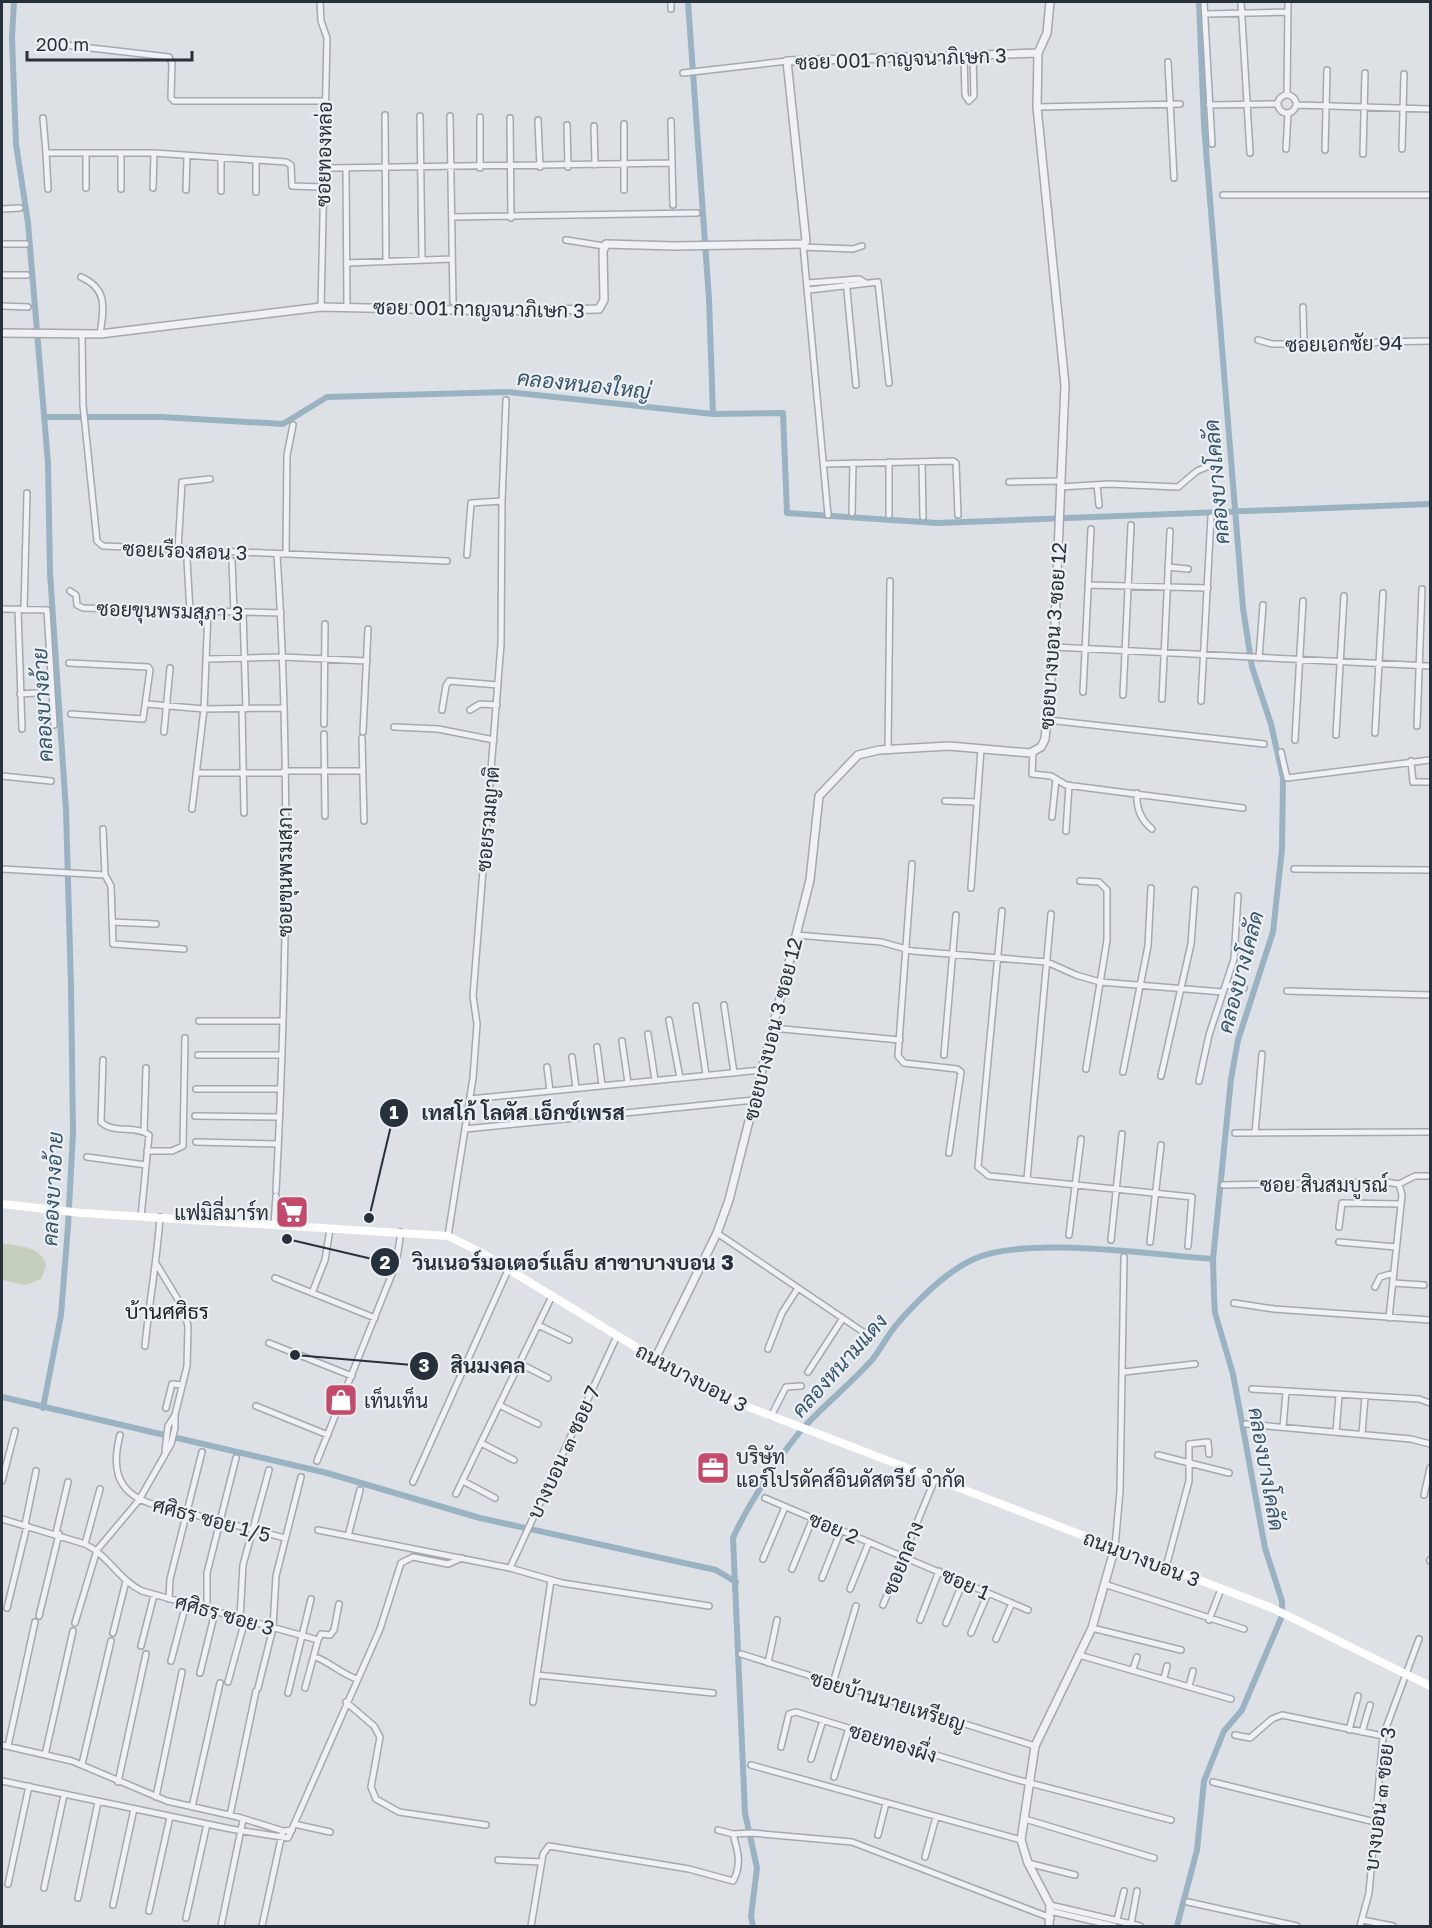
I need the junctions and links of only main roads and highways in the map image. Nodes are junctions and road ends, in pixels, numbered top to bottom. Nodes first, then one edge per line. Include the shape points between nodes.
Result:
1 (2, 1204) edge
2 (1431, 1686) edge

1 - 2 main road, ถนนบางบอน 3 via 82,1213 448,1236 714,1392 1272,1608

